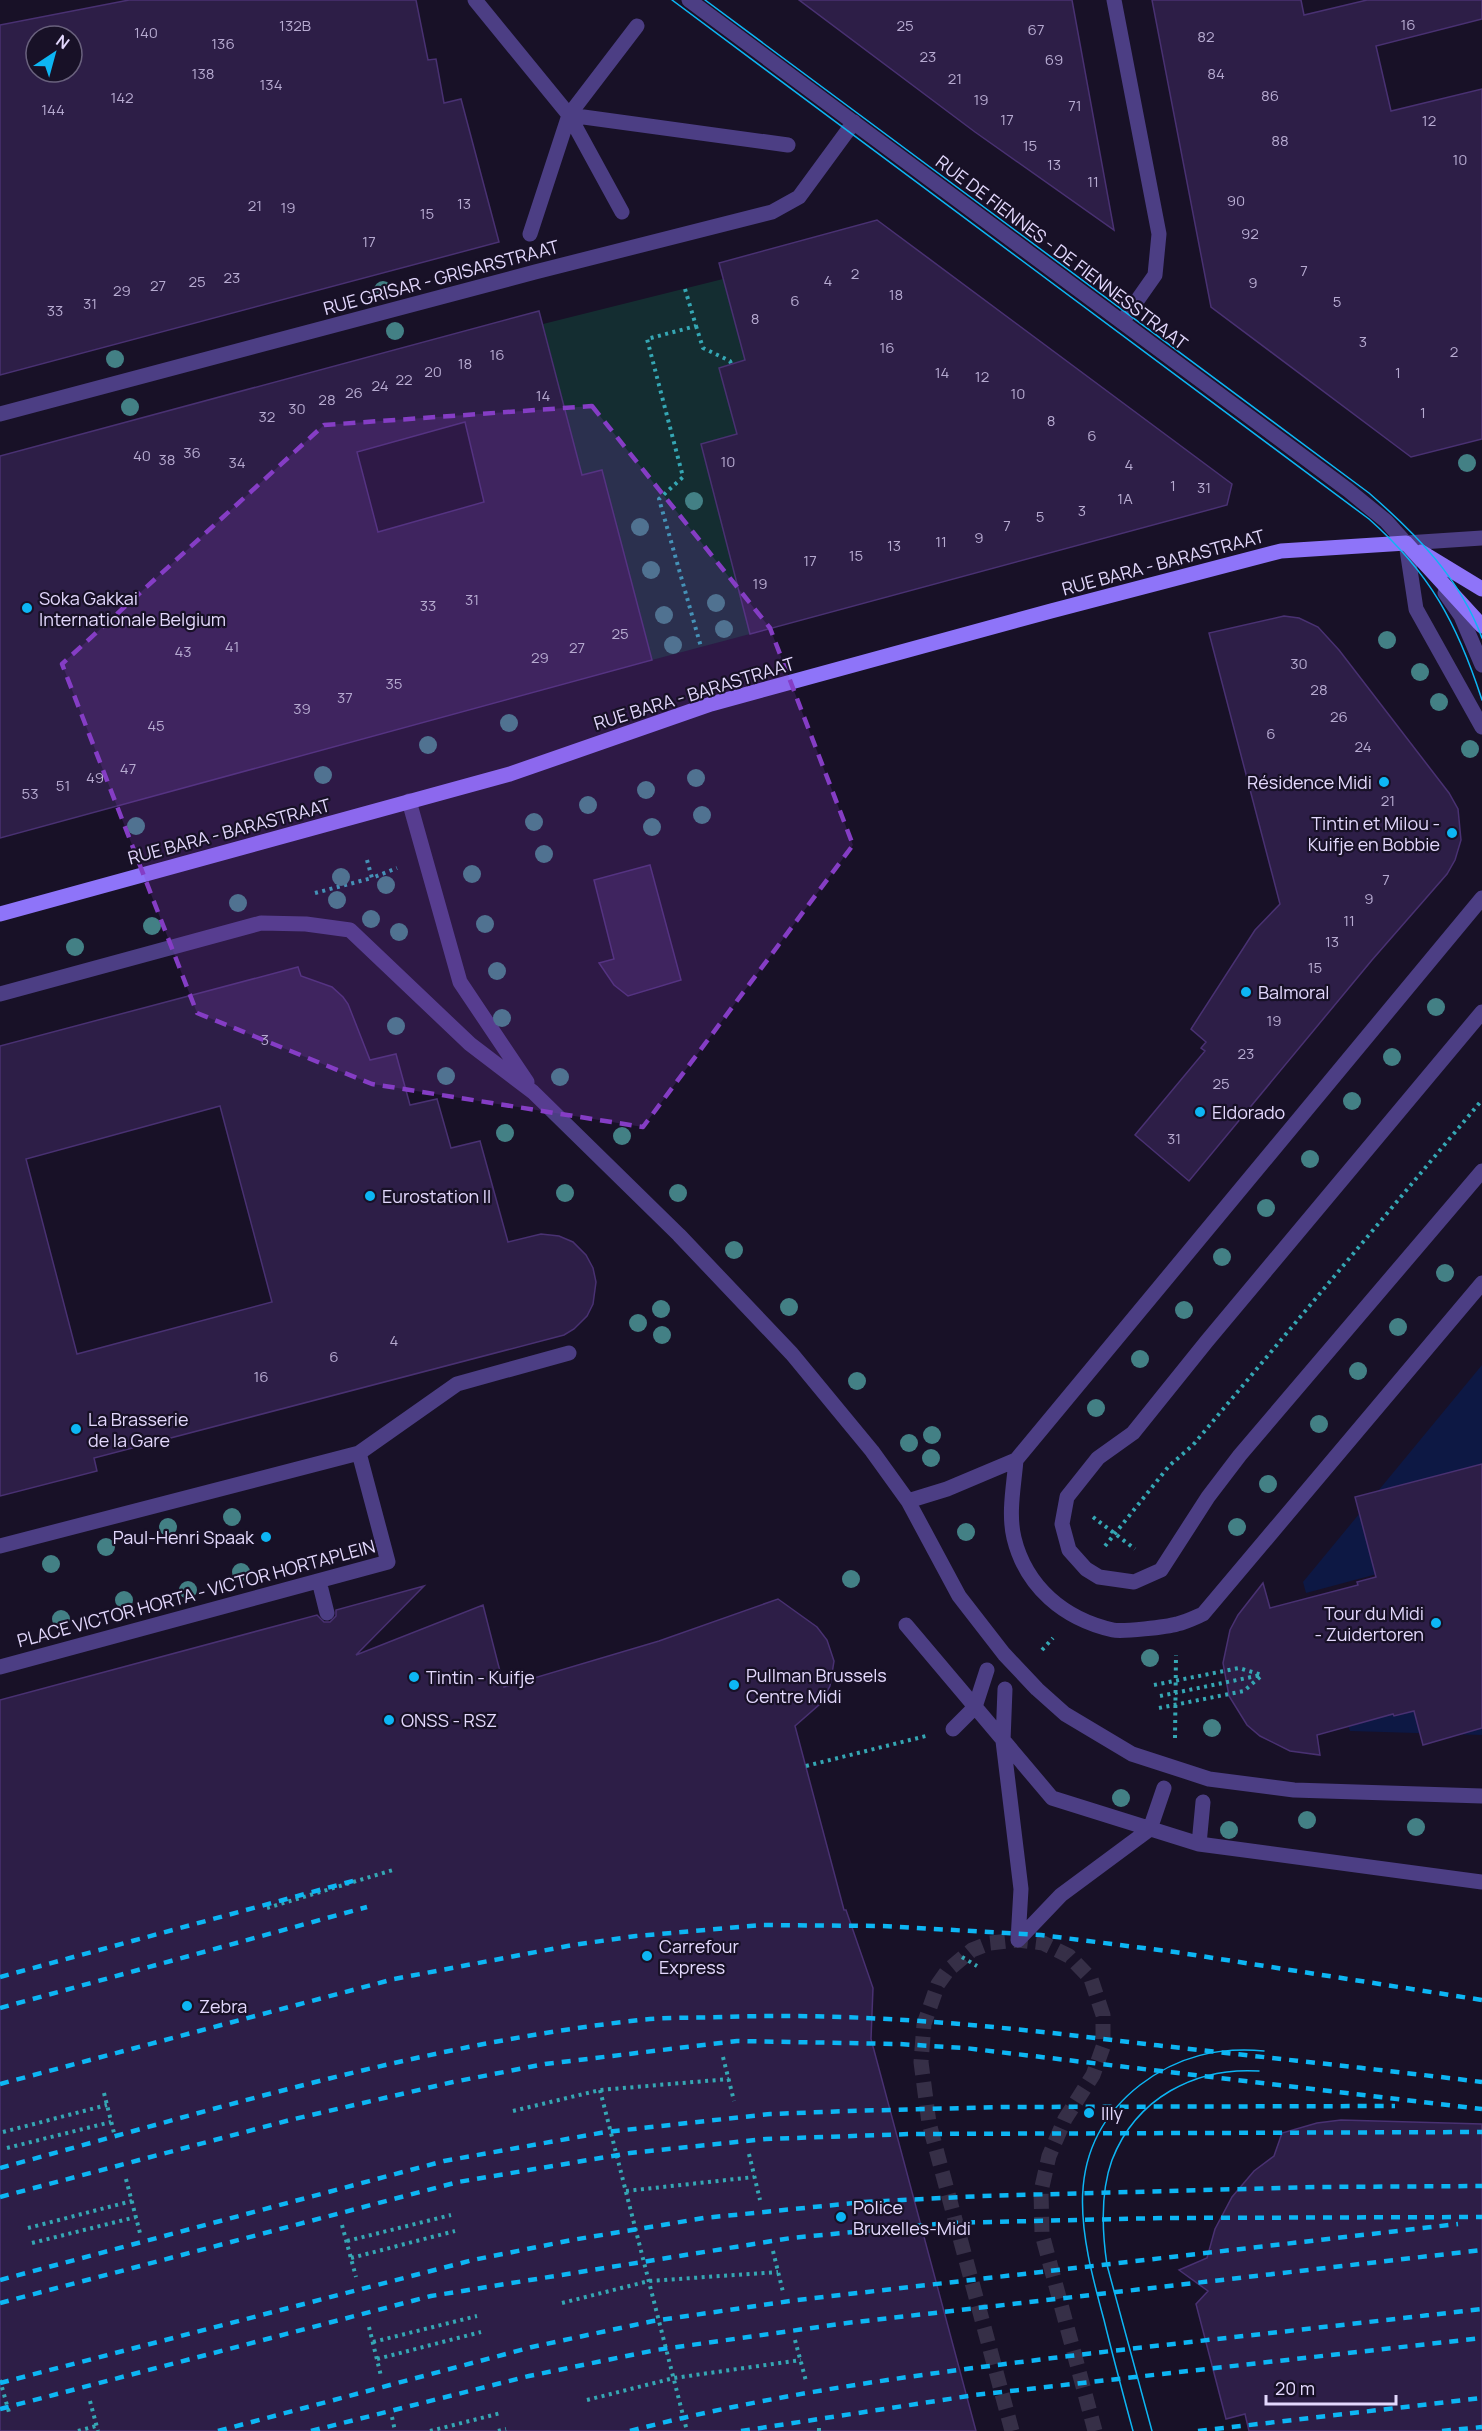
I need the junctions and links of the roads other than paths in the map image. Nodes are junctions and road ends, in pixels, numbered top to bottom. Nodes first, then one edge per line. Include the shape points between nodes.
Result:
1 (475, 0) edge
2 (689, 0) edge
3 (1114, 0) edge
4 (637, 26) dead end
5 (569, 115) junction
6 (854, 122) junction
7 (788, 145) dead end
8 (622, 212) dead end
9 (530, 234) dead end
10 (1122, 322) junction
11 (0, 414) edge
12 (1482, 538) edge
13 (1406, 543) junction
14 (1482, 589) edge
15 (1482, 626) edge
16 (1482, 664) edge
17 (1482, 727) edge
18 (409, 801) junction
19 (1482, 898) edge
20 (0, 914) edge
21 (0, 994) edge
22 (1482, 1012) edge
23 (533, 1092) junction
24 (1482, 1171) edge
25 (1482, 1283) edge
26 (569, 1353) dead end
27 (359, 1454) junction
28 (1016, 1460) junction
29 (908, 1501) junction
30 (0, 1546) edge
31 (319, 1581) junction
32 (327, 1613) dead end
33 (906, 1625) dead end
34 (0, 1667) edge
35 (987, 1670) dead end
36 (1005, 1689) dead end
37 (975, 1707) junction
38 (953, 1729) road end
39 (1003, 1741) junction
40 (1164, 1788) dead end
41 (1482, 1796) edge
42 (1203, 1802) dead end
43 (1150, 1829) junction
44 (1199, 1844) junction
45 (1482, 1882) edge

1 - 5 street
2 - 6 street, RUE DE FIENNES - DE FIENNESSTRAAT
3 - 10 street via 1159,234 1155,275
4 - 5 street
5 - 7 street
5 - 8 street
5 - 9 street
6 - 10 street, RUE DE FIENNES - DE FIENNESSTRAAT
6 - 11 street, RUE GRISAR - GRISARSTRAAT via 799,197 772,212
10 - 13 street, RUE DE FIENNES - DE FIENNESSTRAAT via 1348,490
12 - 13 street
13 - 14 main road
13 - 15 main road
13 - 16 street, RUE DE FIENNES - DE FIENNESSTRAAT via 1461,616
13 - 17 street via 1416,609
13 - 18 main road, RUE BARA - BARASTRAAT via 1281,551 711,704 510,774
18 - 20 main road, RUE BARA - BARASTRAAT
18 - 23 street via 460,982
19 - 28 street
21 - 23 street via 261,923 350,930 470,1044
22 - 24 street via 1133,1433 1098,1458 1067,1497 1062,1524 1069,1550 1086,1569 1099,1577 1134,1582 1161,1569 1240,1455
23 - 29 street via 792,1354
25 - 28 street via 1203,1614 1176,1625 1114,1630 1054,1605 1034,1584 1013,1536
26 - 27 street via 456,1384
27 - 30 street
27 - 31 street, PLACE VICTOR HORTA - VICTOR HORTAPLEIN via 388,1562
28 - 29 street
29 - 41 street via 959,1596 1004,1654 1065,1714 1132,1754 1209,1779 1294,1790
31 - 32 street
31 - 34 street, PLACE VICTOR HORTA - VICTOR HORTAPLEIN
33 - 37 street
35 - 37 street
36 - 39 street
37 - 38 street
37 - 39 street
39 - 43 street via 1052,1798
39 - 43 street via 1021,1889 1018,1940 1061,1895
40 - 43 street
42 - 44 street
43 - 44 street
44 - 45 street

